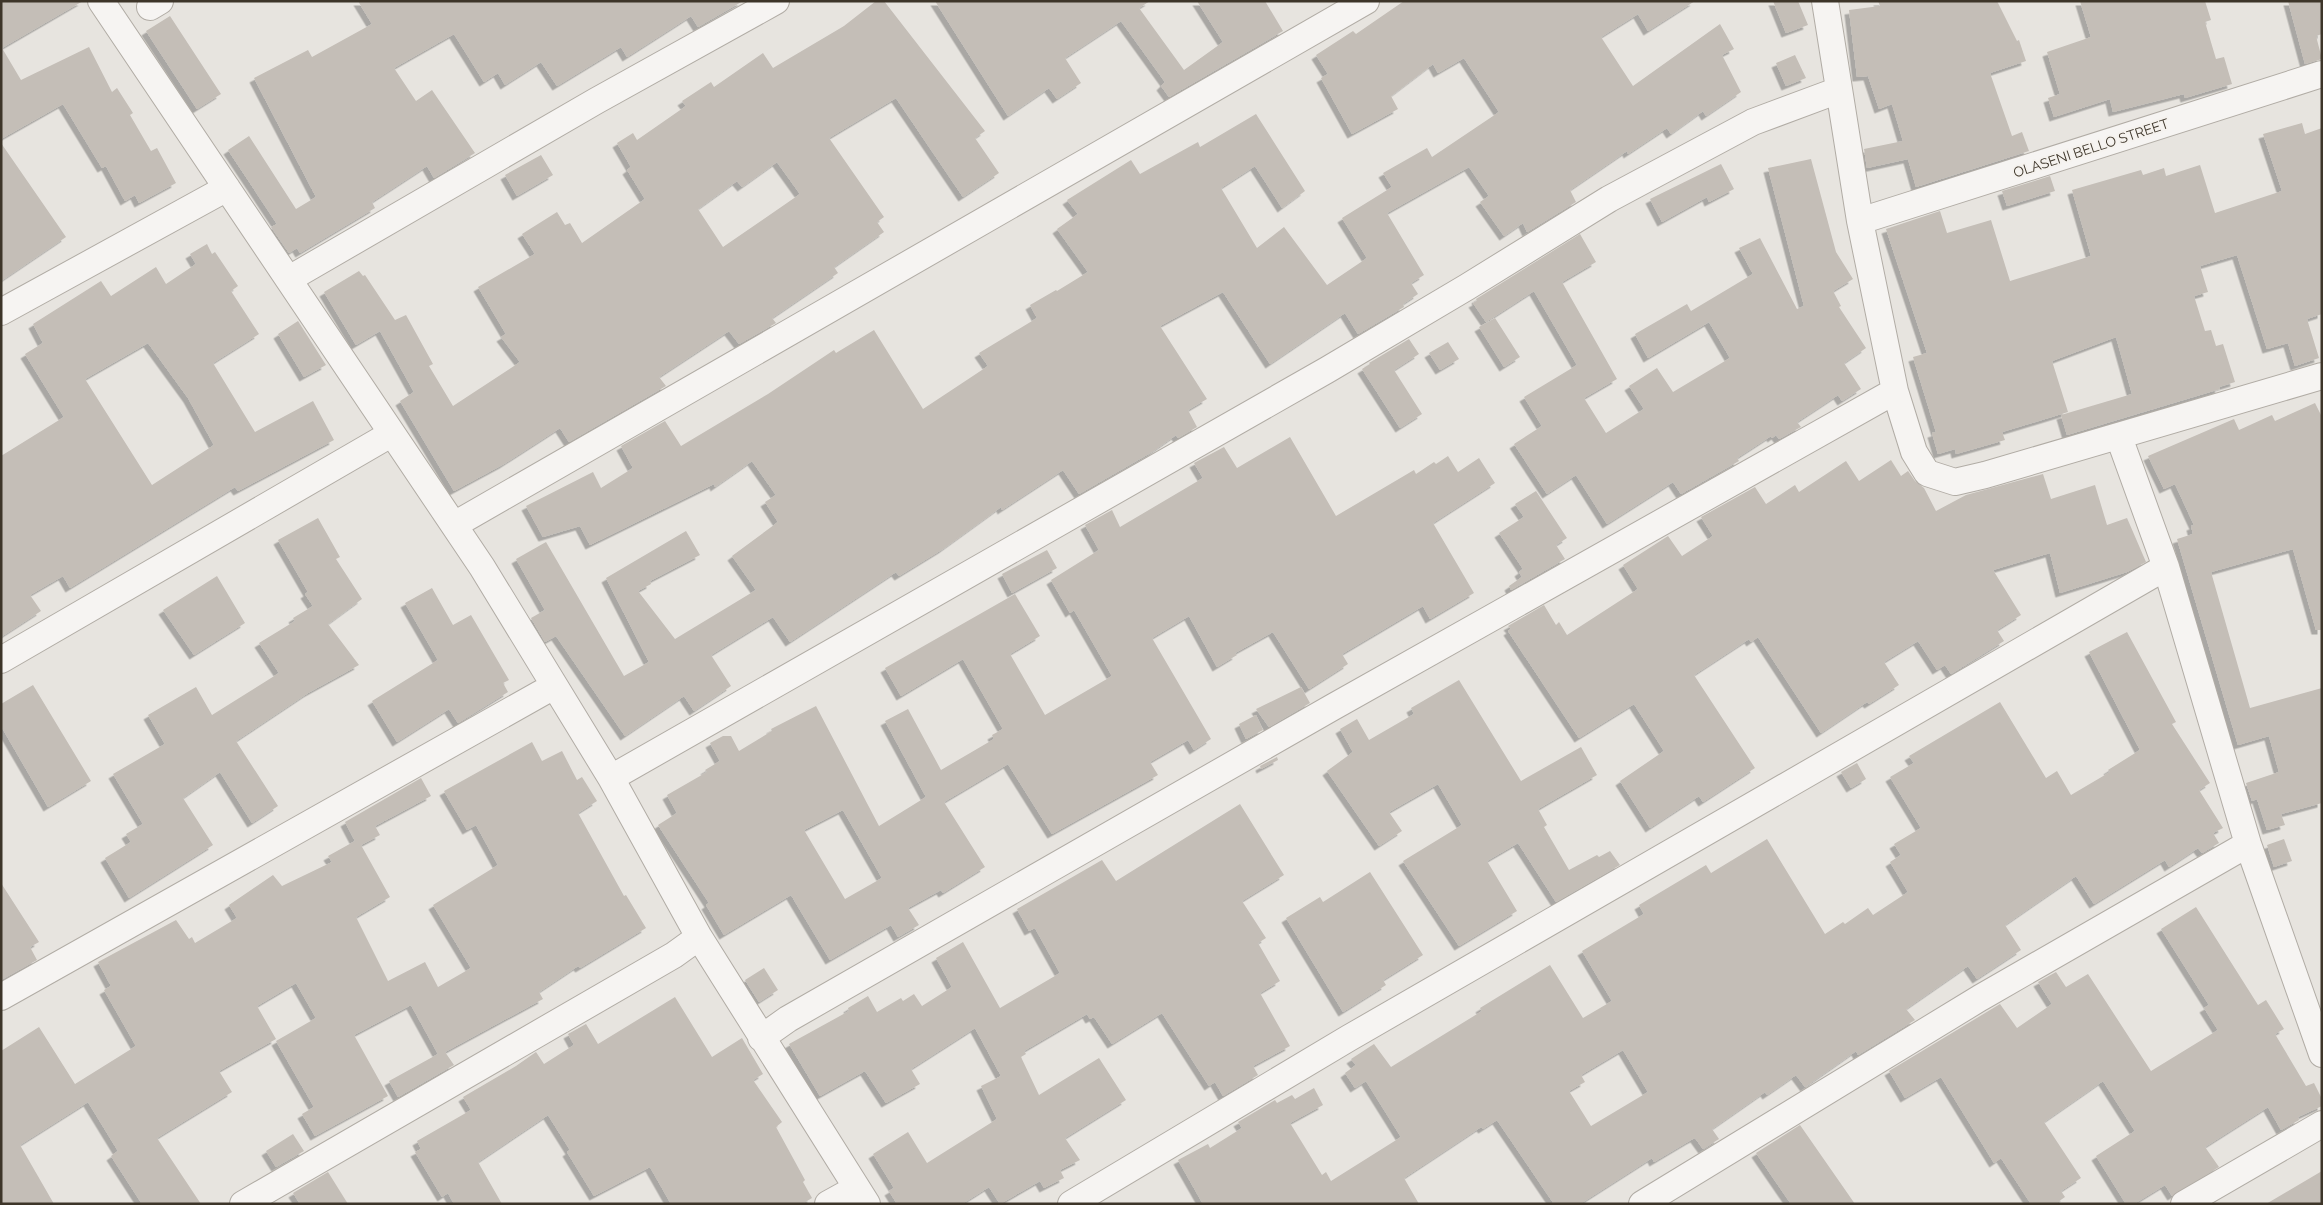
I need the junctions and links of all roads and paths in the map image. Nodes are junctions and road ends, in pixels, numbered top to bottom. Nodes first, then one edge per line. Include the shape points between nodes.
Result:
1 (101, 1) edge
2 (776, 1) edge
3 (1366, 1) edge
4 (1825, 1) edge
5 (2322, 74) edge
6 (1839, 90) junction
7 (227, 188) junction
8 (1860, 221) junction
9 (289, 279) junction
10 (1, 312) edge
11 (2322, 376) edge
12 (1895, 392) junction
13 (391, 434) junction
14 (2119, 437) junction
15 (454, 525) junction
16 (2166, 567) junction
17 (1, 660) edge
18 (554, 686) junction
19 (611, 778) junction
20 (2248, 844) junction
21 (699, 937) junction
22 (1, 997) edge
23 (761, 1038) junction
24 (2322, 1054) edge
25 (2322, 1124) edge
26 (862, 1196) edge
27 (243, 1204) edge
28 (828, 1204) edge
29 (1071, 1204) edge
30 (1642, 1204) edge
31 (2184, 1204) edge

1 - 7 street
2 - 9 street
3 - 15 street
4 - 6 street
5 - 8 street, OLASENI BELLO STREET
6 - 8 street
6 - 19 street via 1753,122 1609,199 1327,370
7 - 9 street
7 - 10 street
8 - 12 street
9 - 13 street
11 - 14 street
12 - 14 street via 1914,452 1927,473 1955,482
12 - 23 street via 1325,712 788,1019
13 - 15 street
13 - 17 street
14 - 16 street
15 - 18 street
16 - 20 street
16 - 29 street via 1348,1038
18 - 19 street
18 - 22 street
19 - 21 street
20 - 24 street
20 - 30 street via 1980,998
21 - 23 street
21 - 27 street via 666,960
23 - 26 street
25 - 31 street
26 - 28 street

